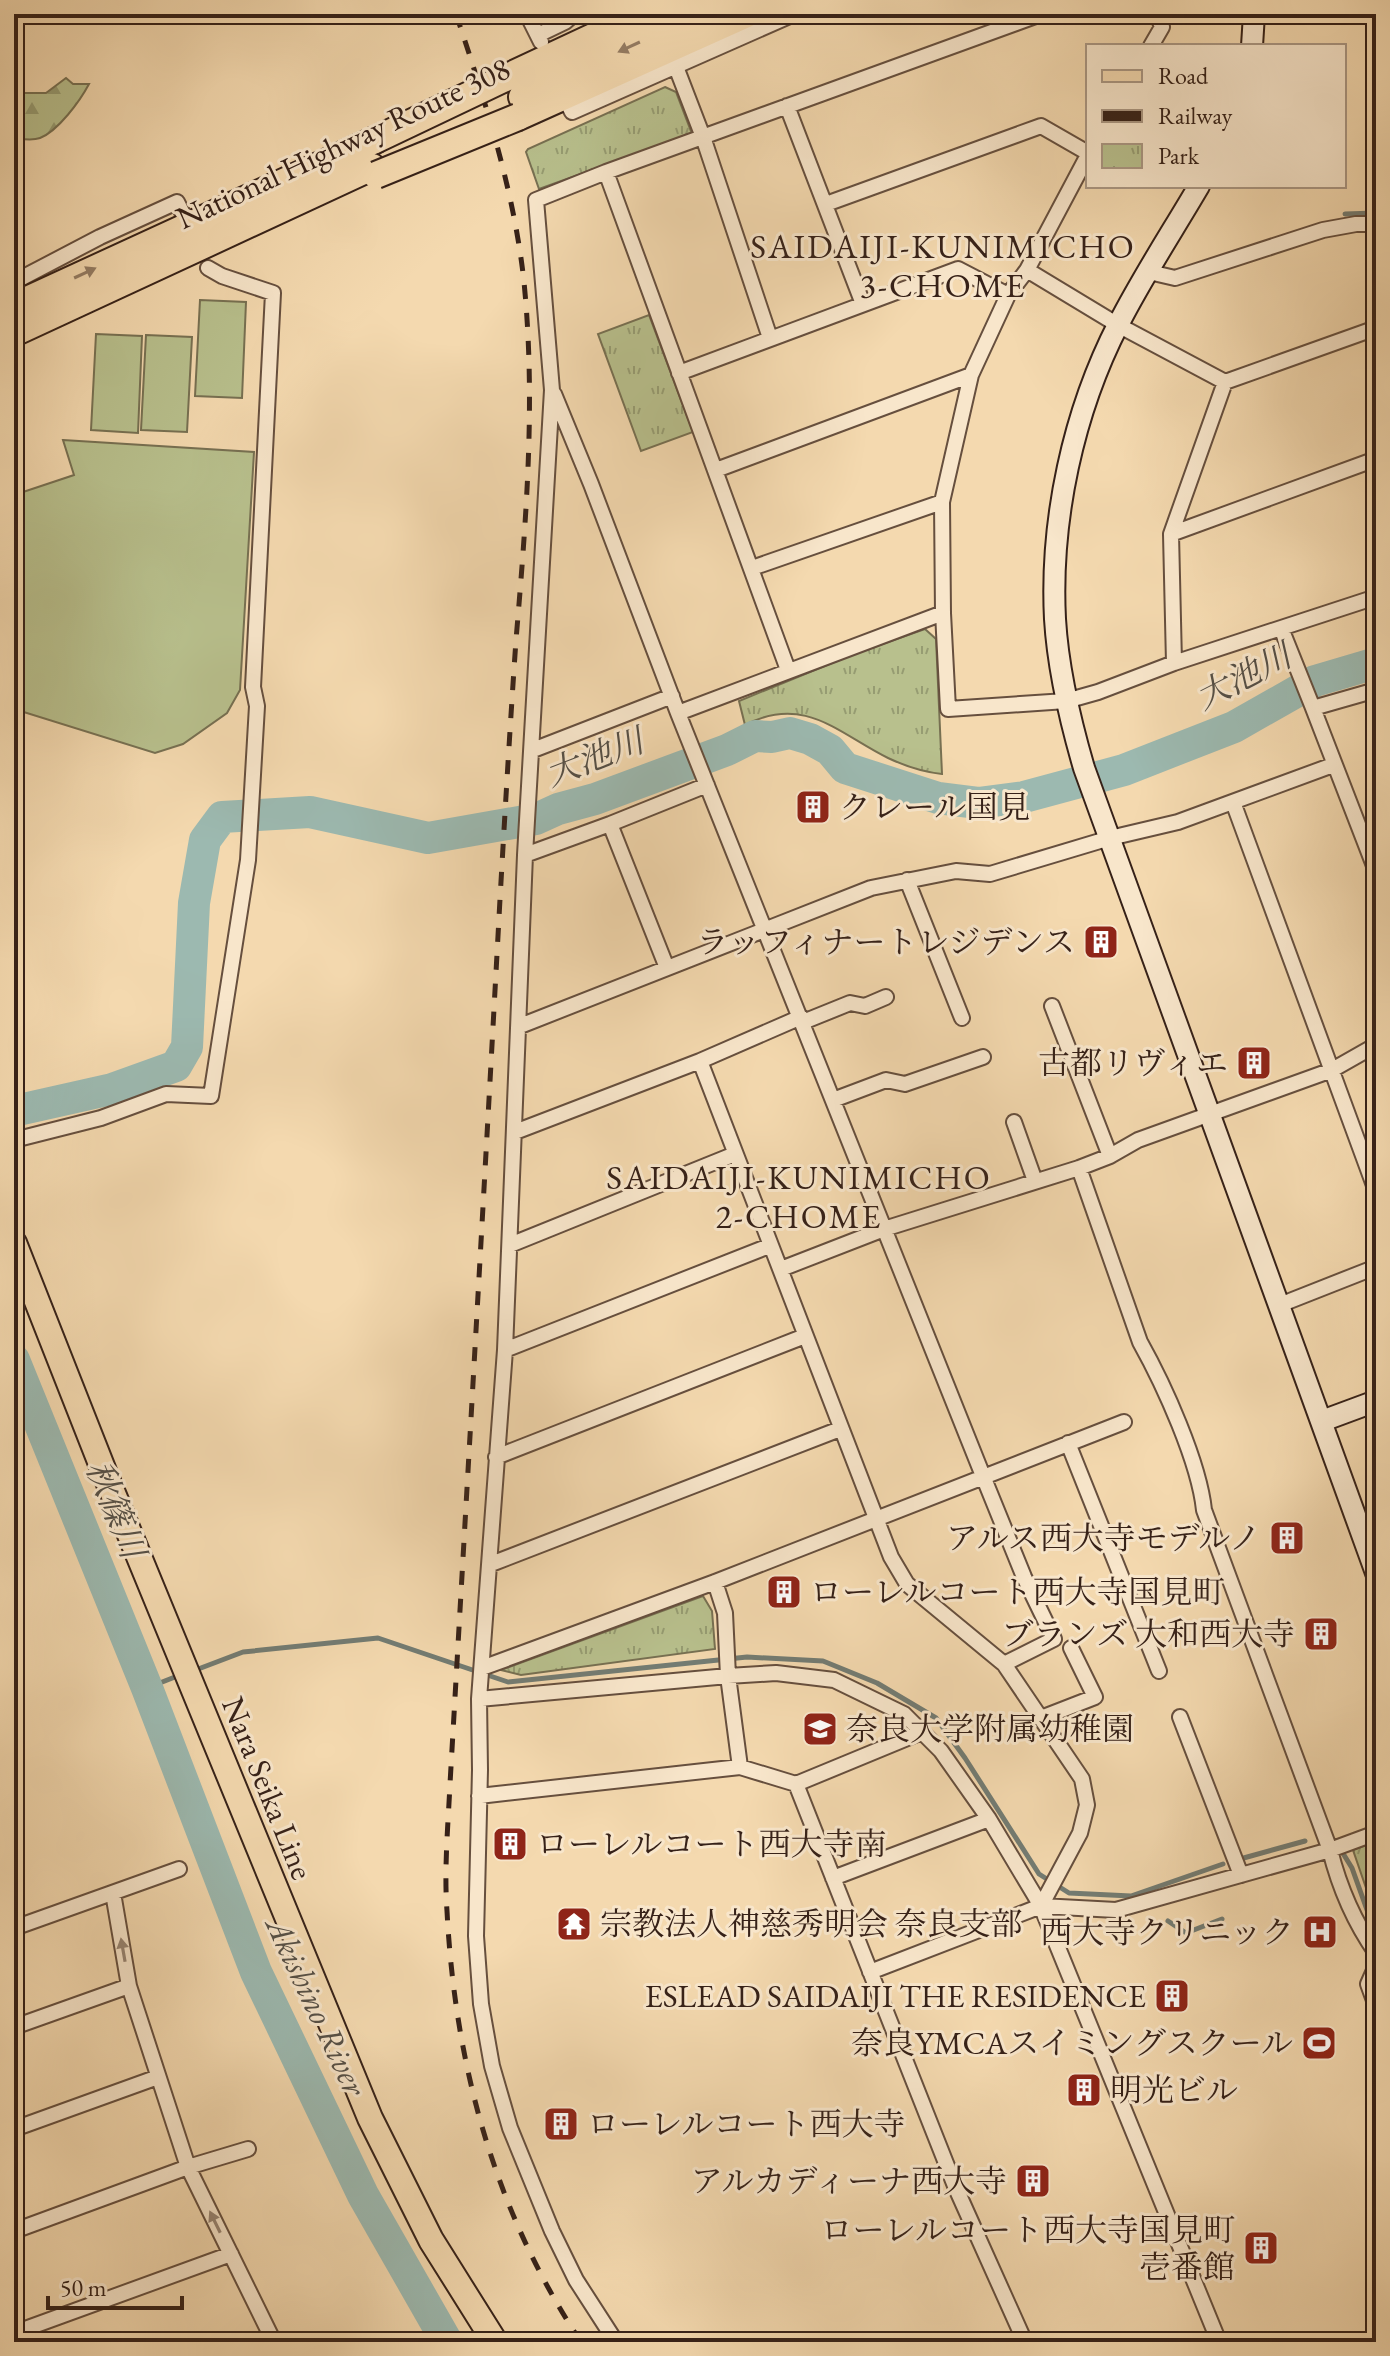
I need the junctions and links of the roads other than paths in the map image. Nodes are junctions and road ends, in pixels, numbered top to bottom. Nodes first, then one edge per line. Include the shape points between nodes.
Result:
1 (527, 14) edge
2 (574, 14) edge
3 (618, 14) edge
4 (642, 14) edge
5 (700, 14) edge
6 (747, 14) edge
7 (794, 14) edge
8 (1041, 14) edge
9 (1157, 14) edge
10 (1254, 14) edge
11 (1152, 44) edge
12 (1252, 44) edge
13 (674, 63) junction
14 (511, 100) junction
15 (787, 106) junction
16 (570, 108) dead end
17 (703, 137) junction
18 (1086, 153) edge
19 (1086, 158) edge
20 (606, 172) junction
21 (1198, 188) edge
22 (826, 204) junction
23 (182, 212) dead end
24 (1376, 224) edge
25 (208, 268) dead end
26 (1027, 270) junction
27 (1149, 272) junction
28 (14, 282) edge
29 (1008, 295) junction
30 (863, 304) junction
31 (14, 306) edge
32 (1118, 325) junction
33 (1376, 328) edge
34 (14, 333) edge
35 (770, 338) junction
36 (679, 373) junction
37 (971, 375) junction
38 (1225, 382) junction
39 (552, 390) junction
40 (1376, 459) edge
41 (716, 470) junction
42 (942, 502) junction
43 (1171, 534) junction
44 (752, 568) junction
45 (1376, 597) edge
46 (943, 613) junction
47 (1281, 628) junction
48 (1174, 663) junction
49 (788, 670) junction
50 (1376, 690) edge
51 (672, 696) junction
52 (1066, 701) junction
53 (1313, 708) junction
54 (678, 713) junction
55 (533, 750) junction
56 (1333, 765) junction
57 (706, 781) junction
58 (1233, 802) junction
59 (610, 824) junction
60 (1110, 838) junction
61 (525, 855) junction
62 (1376, 871) edge
63 (907, 880) junction
64 (764, 929) junction
65 (667, 968) junction
66 (886, 997) dead end
67 (1052, 1006) dead end
68 (962, 1018) dead end
69 (802, 1020) junction
70 (520, 1026) junction
71 (1376, 1045) edge
72 (983, 1057) dead end
73 (700, 1061) junction
74 (1332, 1070) junction
75 (833, 1100) junction
76 (1210, 1113) junction
77 (1014, 1122) dead end
78 (515, 1132) junction
79 (14, 1140) edge
80 (1369, 1152) edge
81 (735, 1154) junction
82 (1110, 1156) junction
83 (1079, 1168) junction
84 (1035, 1181) junction
85 (1376, 1191) edge
86 (884, 1229) junction
87 (14, 1243) edge
88 (510, 1245) junction
89 (769, 1246) junction
90 (1376, 1267) edge
91 (781, 1269) junction
92 (1277, 1306) junction
93 (805, 1336) junction
94 (505, 1350) junction
95 (1376, 1401) edge
96 (1322, 1421) junction
97 (1124, 1422) dead end
98 (840, 1429) junction
99 (1068, 1443) junction
100 (496, 1457) junction
101 (983, 1476) junction
102 (877, 1517) junction
103 (491, 1564) junction
104 (1376, 1573) edge
105 (715, 1582) junction
106 (1071, 1648) dead end
107 (1004, 1664) junction
108 (482, 1668) junction
109 (1159, 1671) dead end
110 (728, 1676) junction
111 (479, 1699) junction
112 (1180, 1717) dead end
113 (1041, 1718) junction
114 (922, 1732) junction
115 (740, 1767) junction
116 (796, 1784) junction
117 (479, 1796) junction
118 (989, 1819) junction
119 (1376, 1833) edge
120 (1330, 1850) junction
121 (179, 1869) dead end
122 (1241, 1875) junction
123 (833, 1878) junction
124 (113, 1893) junction
125 (1041, 1906) junction
126 (14, 1928) edge
127 (1376, 1953) edge
128 (1376, 1966) edge
129 (870, 1972) junction
130 (129, 1986) junction
131 (1376, 2006) edge
132 (14, 2027) edge
133 (158, 2077) junction
134 (14, 2129) edge
135 (248, 2149) dead end
136 (188, 2167) junction
137 (14, 2231) edge
138 (231, 2254) junction
139 (14, 2333) edge
140 (274, 2342) edge
141 (495, 2342) edge
142 (616, 2342) edge
143 (1025, 2342) edge
144 (1219, 2342) edge

1 - 2 street via 540,39
3 - 14 highway
4 - 14 highway, National Highway Route 308
5 -> 14 highway, National Highway Route 308
6 - 14 highway
7 - 13 street
8 - 15 street
9 - 11 street via 1162,27
10 - 12 street
13 - 16 street via 572,112
13 - 17 street
31 -> 14 highway, National Highway Route 308, bridge via 375,140
14 - 34 highway, National Highway Route 308, bridge via 374,171
15 - 17 street
15 - 22 street
17 - 20 street
17 - 35 street
18 - 22 street via 1041,126
19 - 26 street
20 - 36 street
20 - 39 street via 536,200
21 - 27 street
22 - 30 street
23 - 28 street via 177,202
24 - 27 street via 1323,230 1175,278
25 - 79 street via 273,293 248,860 211,1096 166,1094 101,1118
26 - 29 street
26 - 32 street
27 - 32 street
29 - 30 street via 958,269
29 - 37 street
30 - 35 street
32 - 38 street
32 - 52 street via 1093,384 1061,507 1055,618
33 - 38 street
35 - 36 street
36 - 41 street
37 - 41 street
37 - 42 street
38 - 43 street
39 - 51 street
39 - 55 street
40 - 43 street
41 - 44 street
42 - 44 street
42 - 46 street
43 - 48 street
44 - 49 street
45 - 47 street
46 - 49 street
46 - 52 street via 948,709
47 - 48 street
47 - 53 street
48 - 52 street
49 - 54 street
50 - 53 street
51 - 54 street
51 - 55 street
52 - 60 street
53 - 56 street
54 - 57 street
55 - 61 street
56 - 58 street
56 - 62 street
57 - 59 street
57 - 64 street
58 - 60 street
58 - 74 street
59 - 61 street
59 - 65 street
60 - 63 street via 990,874 956,871
60 - 76 street
61 - 70 street
63 - 64 street via 871,888
63 - 68 street
64 - 65 street
64 - 69 street
65 - 70 street
66 - 69 street
67 - 82 street
69 - 73 street
69 - 75 street
70 - 78 street
71 - 74 street
72 - 75 street via 905,1084 886,1080
73 - 78 street
73 - 81 street
74 - 76 street
74 - 80 street
75 - 86 street
76 - 82 street
76 - 92 street
77 - 84 street
78 - 88 street
80 - 85 street
81 - 88 street
81 - 89 street
82 - 83 street
83 - 84 street
83 - 120 street via 1140,1342 1201,1483 1204,1510
84 - 86 street
86 - 91 street
86 - 101 street
87 - 141 main road, Nara Seika Line via 370,2118 431,2240
88 - 94 street
89 - 91 street
89 - 94 street
90 - 92 street
91 - 93 street
92 - 96 street
93 - 98 street
93 - 100 street
94 - 100 street
95 - 96 street
96 - 104 street
97 - 99 street
98 - 102 street
98 - 103 street
99 - 101 street
99 - 109 street
100 - 103 street
101 - 102 street
101 - 107 street via 1054,1639
102 - 105 street
102 - 107 street via 907,1584
103 - 108 street
105 - 108 street
105 - 110 street via 725,1613
106 - 113 street via 1095,1697
107 - 113 street
108 - 111 street
110 - 111 street
110 - 114 street via 776,1673 834,1680 904,1714
110 - 115 street
111 - 117 street
112 - 122 street
113 - 125 street via 1082,1779 1087,1805 1080,1833
114 - 116 street
114 - 118 street
115 - 116 street
115 - 117 street
116 - 123 street
117 - 142 street via 476,1936 492,2066 510,2128 552,2231
118 - 123 street
118 - 125 street
119 - 120 street
120 - 122 street
120 - 127 street via 1362,1933
121 - 124 street
122 - 125 street via 1116,1910
123 - 129 street
124 - 126 street
130 -> 124 street
125 - 129 street
125 - 144 street
128 - 131 street via 1368,1984
129 - 143 street via 955,2186
130 - 132 street
130 - 133 street
133 - 134 street
133 - 136 street
135 - 136 street
136 - 137 street
138 -> 136 street
138 - 139 street
138 - 140 street

